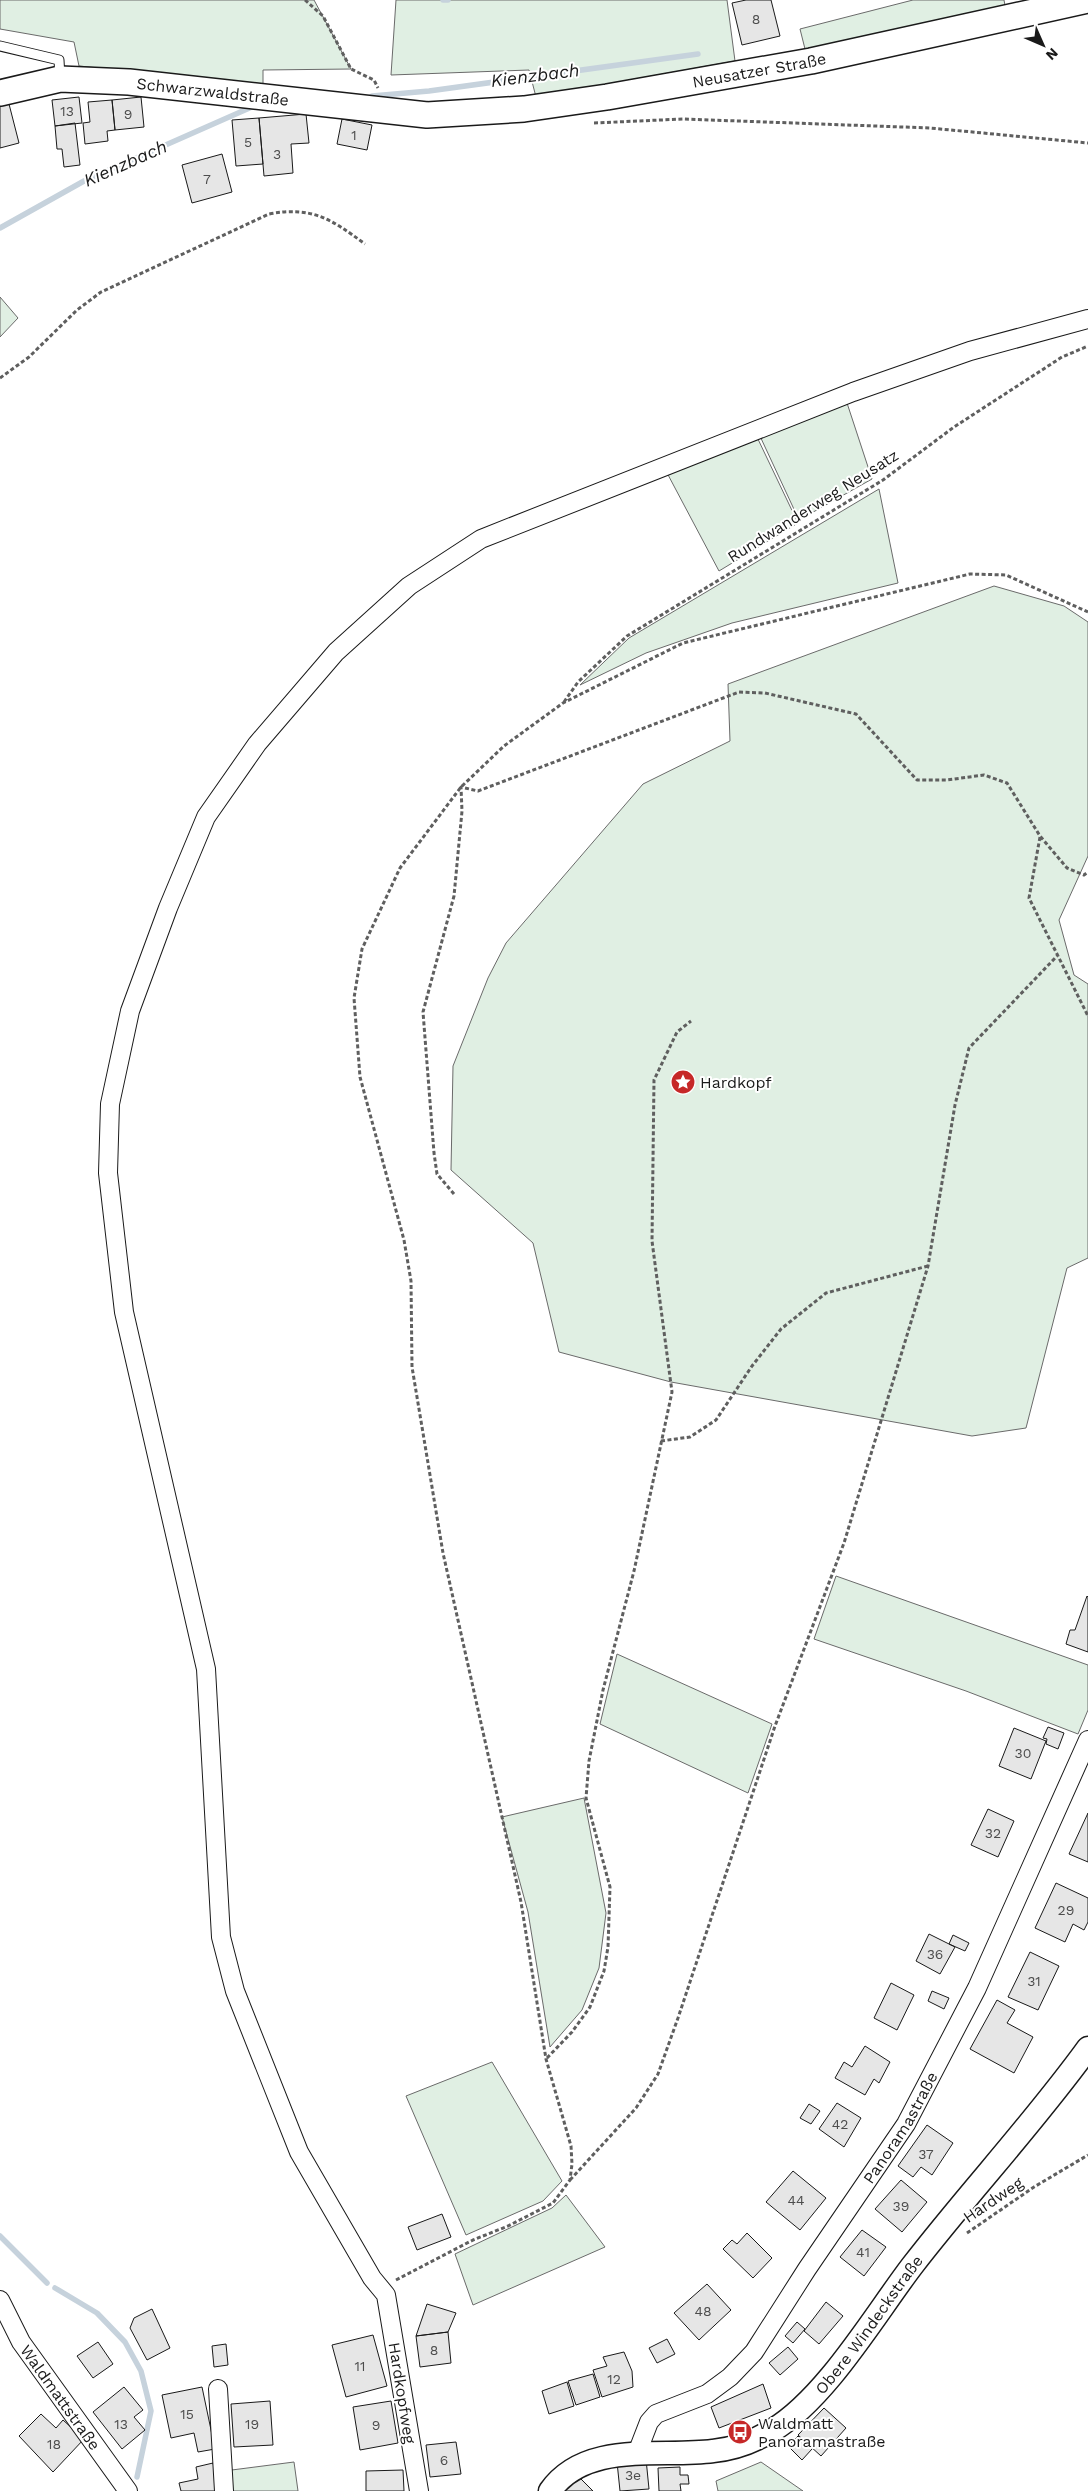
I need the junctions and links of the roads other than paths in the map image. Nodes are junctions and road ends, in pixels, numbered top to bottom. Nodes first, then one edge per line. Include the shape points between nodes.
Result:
1 (1088, 0) edge
2 (0, 46) edge
3 (60, 79) junction
4 (0, 93) edge
5 (427, 115) joint
6 (1088, 318) edge
7 (1088, 1740) edge
8 (1088, 2048) edge
9 (0, 2300) edge
10 (218, 2389) dead end
11 (637, 2454) junction
12 (128, 2491) edge
13 (224, 2491) edge
14 (419, 2491) edge
15 (550, 2491) edge

1 - 5 main road, Neusatzer Straße via 811,60 607,97 524,108
2 - 3 lane via 59,60
3 - 4 main road, Schwarzwaldstraße
3 - 5 main road, Schwarzwaldstraße via 129,82
6 - 14 street, Hardkopfweg via 970,351 843,395 481,539 409,586 336,652 257,744 206,817 130,1011 110,1104 108,1173 124,1312 206,1669 221,1937 235,1990 300,2152 372,2278 386,2295
7 - 11 street, Panoramastraße via 976,1988 906,2124 754,2352 708,2394 656,2414 649,2422
8 - 11 street, Obere Windeckstraße via 1061,2086 913,2266 829,2378 794,2415 774,2430 733,2448 713,2452
9 - 12 street, Waldmattstraße via 21,2342
10 - 13 street
11 - 15 street, Obere Windeckstraße via 605,2457 577,2468 556,2482

